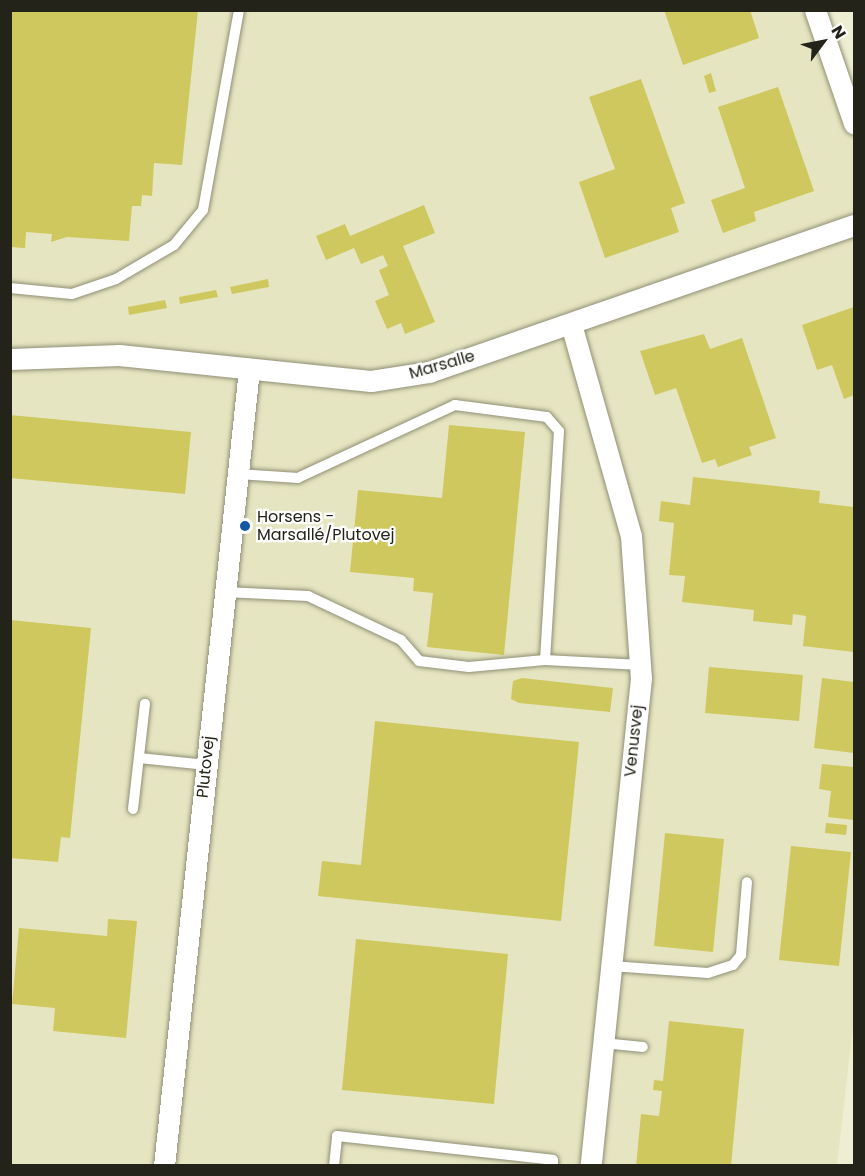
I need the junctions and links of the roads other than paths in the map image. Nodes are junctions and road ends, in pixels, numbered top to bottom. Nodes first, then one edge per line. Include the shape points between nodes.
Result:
1 (239, 10) edge
2 (815, 10) edge
3 (855, 123) edge
4 (855, 225) edge
5 (10, 288) edge
6 (571, 324) junction
7 (10, 359) edge
8 (249, 369) junction
9 (238, 474) junction
10 (225, 592) junction
11 (545, 660) junction
12 (641, 665) junction
13 (145, 704) dead end
14 (139, 758) junction
15 (207, 765) junction
16 (133, 809) dead end
17 (747, 882) dead end
18 (611, 966) junction
19 (603, 1043) junction
20 (643, 1047) dead end
21 (164, 1166) edge
22 (334, 1166) edge
23 (552, 1166) edge
24 (591, 1166) edge

1 - 5 lane via 203,210 196,219 174,245 116,279 72,294
2 - 3 street
4 - 6 street, Marsalle
6 - 8 street, Marsalle via 429,372 371,381
6 - 12 street, Venusvej via 631,536
7 - 8 street, Marsalle via 119,355
8 - 9 street, Plutovej
9 - 10 street, Plutovej
9 - 11 lane via 298,478 455,405 547,417 559,431
10 - 11 lane via 308,596 401,640 419,661 469,667
10 - 15 street, Plutovej
11 - 12 lane
12 - 18 street, Venusvej
13 - 14 lane
14 - 15 lane
14 - 16 lane
15 - 21 street, Plutovej
17 - 18 lane via 741,956 734,965 708,973
18 - 19 street, Venusvej
19 - 20 lane
19 - 24 street, Venusvej
22 - 23 lane via 337,1136 553,1160

